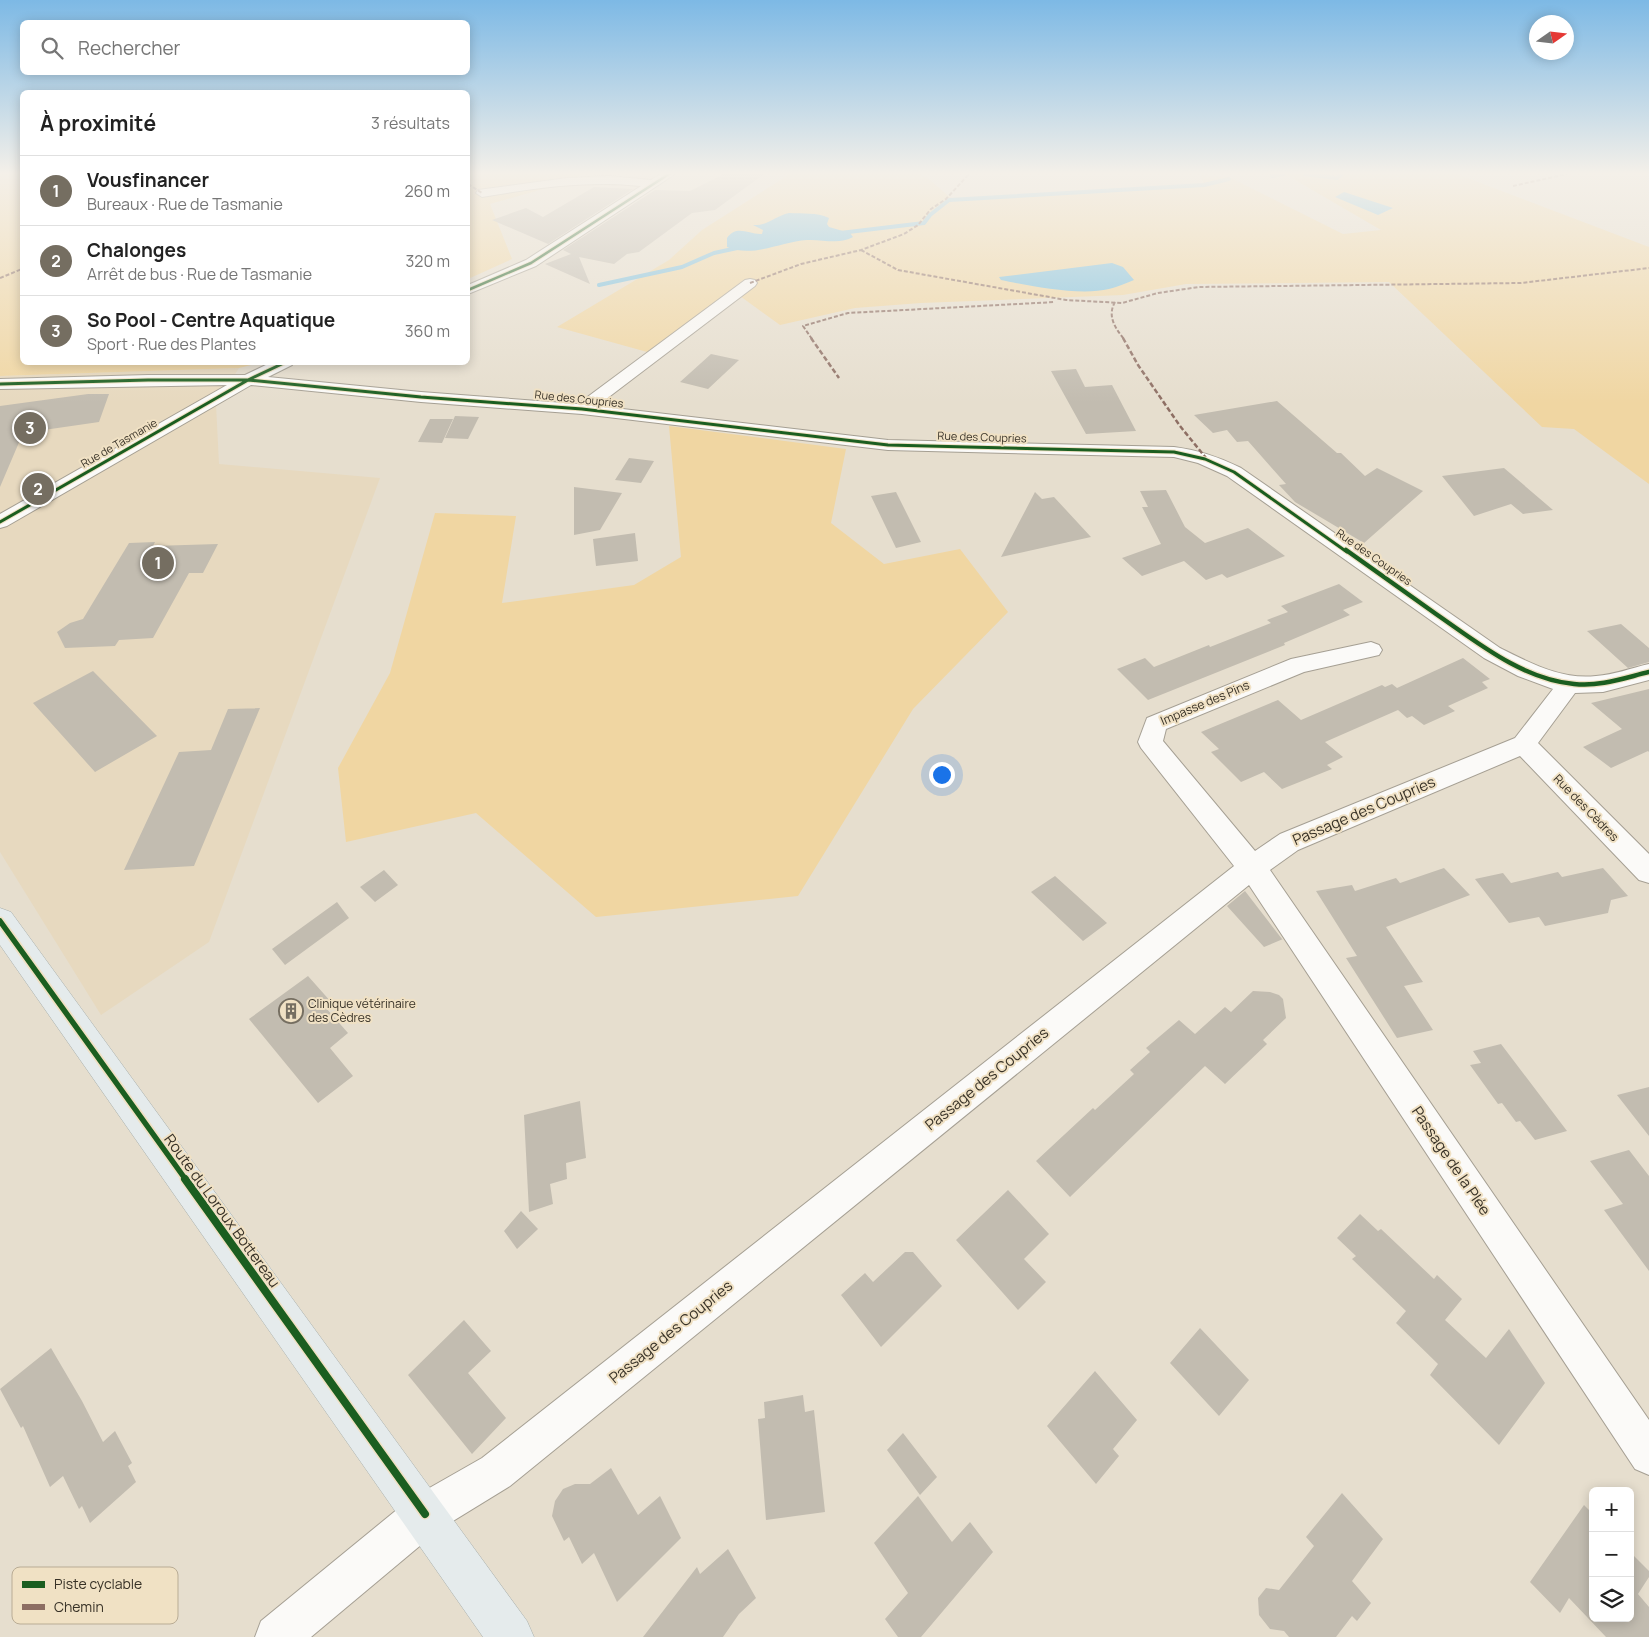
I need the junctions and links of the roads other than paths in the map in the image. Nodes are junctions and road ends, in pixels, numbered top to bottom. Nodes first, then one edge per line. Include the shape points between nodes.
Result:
1 (553, 250) edge
2 (750, 283) dead end
3 (470, 289) edge
4 (280, 365) edge
5 (248, 380) junction
6 (0, 384) edge
7 (582, 409) junction
8 (0, 522) edge
9 (1371, 650) dead end
10 (1649, 672) edge
11 (1564, 683) junction
12 (1524, 744) junction
13 (1252, 868) junction
14 (1649, 872) edge
15 (0, 921) edge
16 (1649, 1454) edge
17 (425, 1514) junction
18 (277, 1637) edge
19 (511, 1637) edge

1 - 3 street
2 - 7 street, Rue des Coupries
4 - 5 street, Rue de Tasmanie
5 - 6 street, Rue des Coupries
5 - 7 street, Rue des Coupries
5 - 8 street, Rue de Tasmanie
7 - 11 street, Rue des Coupries via 888,445 1174,452 1206,459 1234,472 1492,653 1546,679
9 - 13 street, Impasse des Pins via 1299,665 1156,724 1150,742
10 - 11 street, Rue des Coupries via 1589,686
11 - 12 street via 1565,690
12 - 13 street, Passage des Coupries via 1289,842
12 - 14 street, Rue des Cèdres
13 - 16 street, Passage de la Plée
13 - 17 street, Passage des Coupries via 496,1472
15 - 17 main road, Route du Loroux Bottereau
17 - 18 street, Passage des Coupries
17 - 19 main road, Route du Loroux Bottereau

